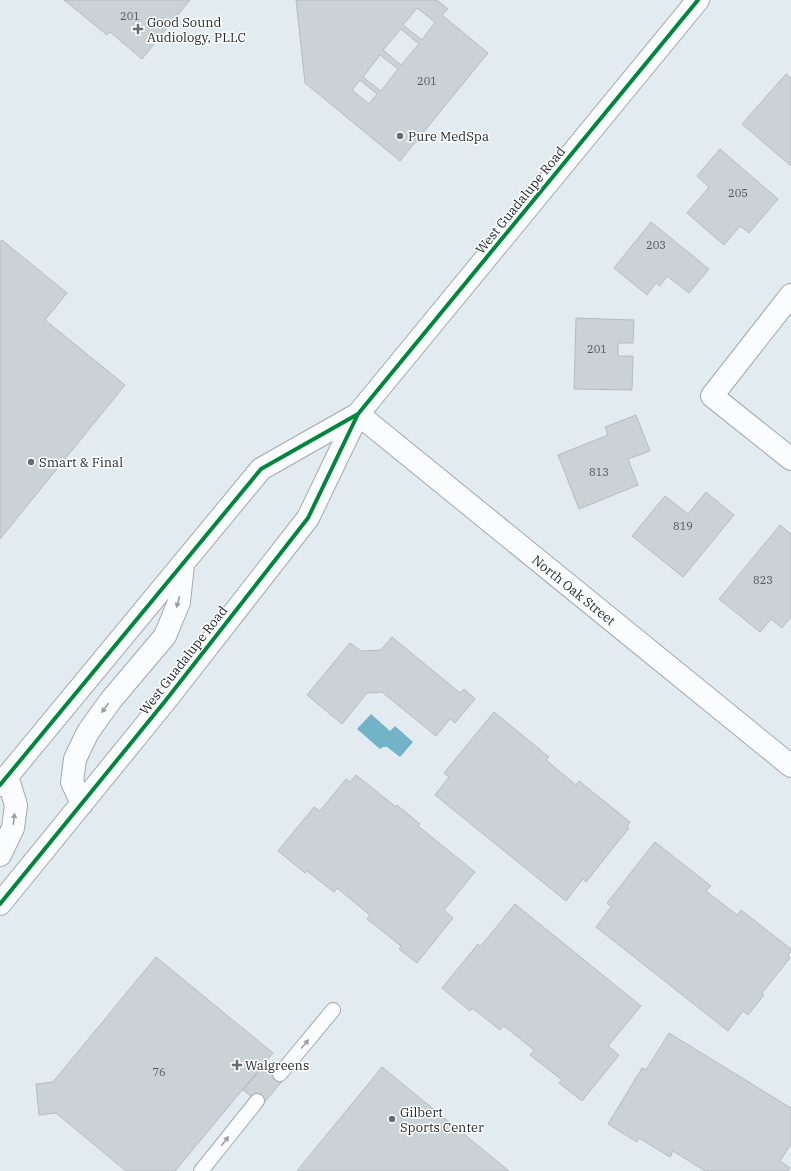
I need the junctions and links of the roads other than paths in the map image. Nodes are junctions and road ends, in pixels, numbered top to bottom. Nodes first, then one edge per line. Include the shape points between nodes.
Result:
1 (698, 0) edge
2 (791, 295) edge
3 (358, 414) junction
4 (791, 459) edge
5 (183, 564) junction
6 (791, 766) edge
7 (4, 780) edge
8 (82, 804) junction
9 (0, 855) edge
10 (0, 904) edge
11 (333, 1010) dead end
12 (280, 1074) dead end
13 (257, 1101) dead end
14 (201, 1171) edge

1 - 3 main road, West Guadalupe Road
2 - 4 main road via 712,396
3 - 5 main road, West Guadalupe Road via 261,469
3 - 6 main road, North Oak Street
3 - 8 main road, West Guadalupe Road via 308,518
5 - 7 main road, West Guadalupe Road
5 -> 8 main road via 179,602 165,636 111,700 88,732 75,759 72,782
9 -> 7 main road via 13,828 16,805
8 - 10 main road, West Guadalupe Road
12 -> 11 lane
14 -> 13 lane

